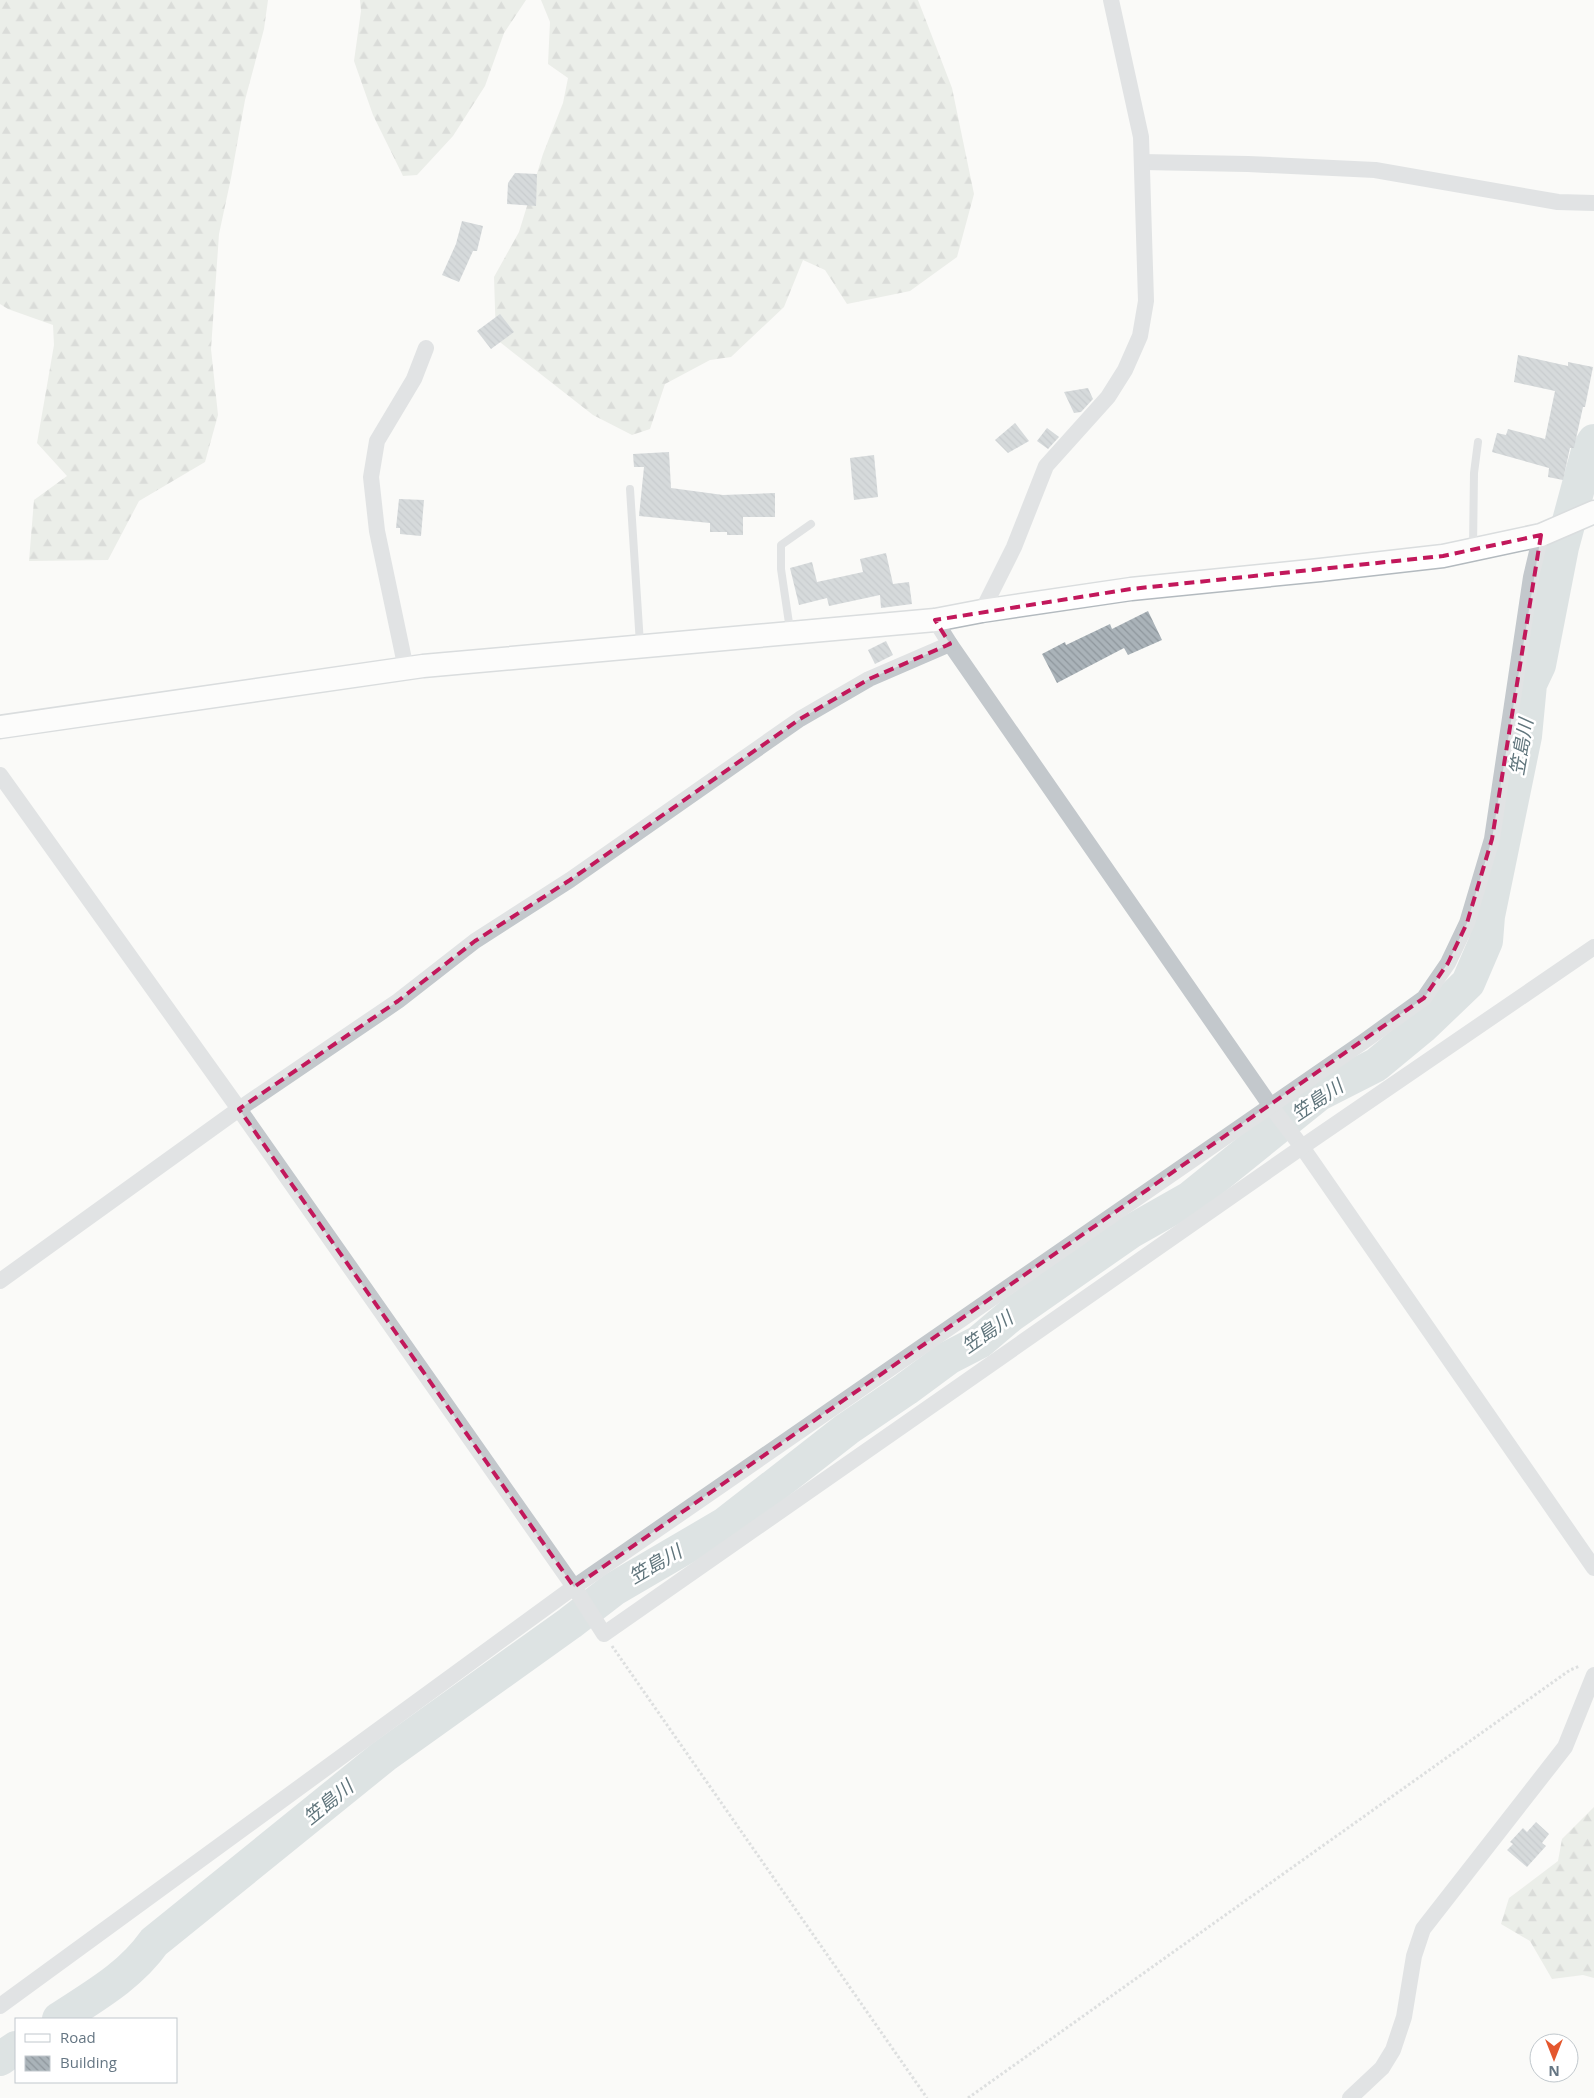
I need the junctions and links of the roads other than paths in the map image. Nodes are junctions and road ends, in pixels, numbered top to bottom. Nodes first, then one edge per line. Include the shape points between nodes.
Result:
1 (1111, 0) edge
2 (1142, 162) junction
3 (1594, 203) edge
4 (426, 348) dead end
5 (1478, 442) dead end
6 (630, 489) dead end
7 (1594, 512) edge
8 (811, 524) dead end
9 (1541, 535) junction
10 (1472, 549) junction
11 (982, 610) junction
12 (935, 620) junction
13 (790, 634) junction
14 (950, 644) junction
15 (640, 647) junction
16 (406, 669) junction
17 (0, 727) edge
18 (0, 775) edge
19 (1594, 947) edge
20 (1270, 1105) junction
21 (239, 1109) junction
22 (1302, 1147) junction
23 (0, 1281) edge
24 (1594, 1568) edge
25 (574, 1587) junction
26 (1590, 1669) edge
27 (0, 2006) edge
28 (1350, 2098) edge

1 - 2 street via 1141,137
2 - 3 street via 1375,170 1558,202
2 - 11 street via 1146,301 1140,336 1125,370 1108,397 1046,466 1014,547
4 - 16 street via 414,379 377,441 371,477 377,531
5 - 10 lane
6 - 15 lane
7 - 9 street
8 - 13 lane via 781,545
9 - 10 street
9 - 20 street via 1531,577 1492,839 1467,923 1448,963 1424,998
10 - 11 street via 1394,562 1131,589
11 - 12 street
12 - 13 street
12 - 14 street
13 - 15 street
14 - 20 street
14 - 21 street via 869,679 800,719 578,875 475,941 398,1001
15 - 16 street
16 - 17 street
18 - 21 street
19 - 22 street
20 - 22 street
20 - 25 street
21 - 23 street
21 - 25 street
22 - 24 street
22 - 25 street via 604,1634
25 - 27 street
26 - 28 street via 1565,1747 1423,1929 1414,1956 1404,2017 1393,2050 1382,2068

